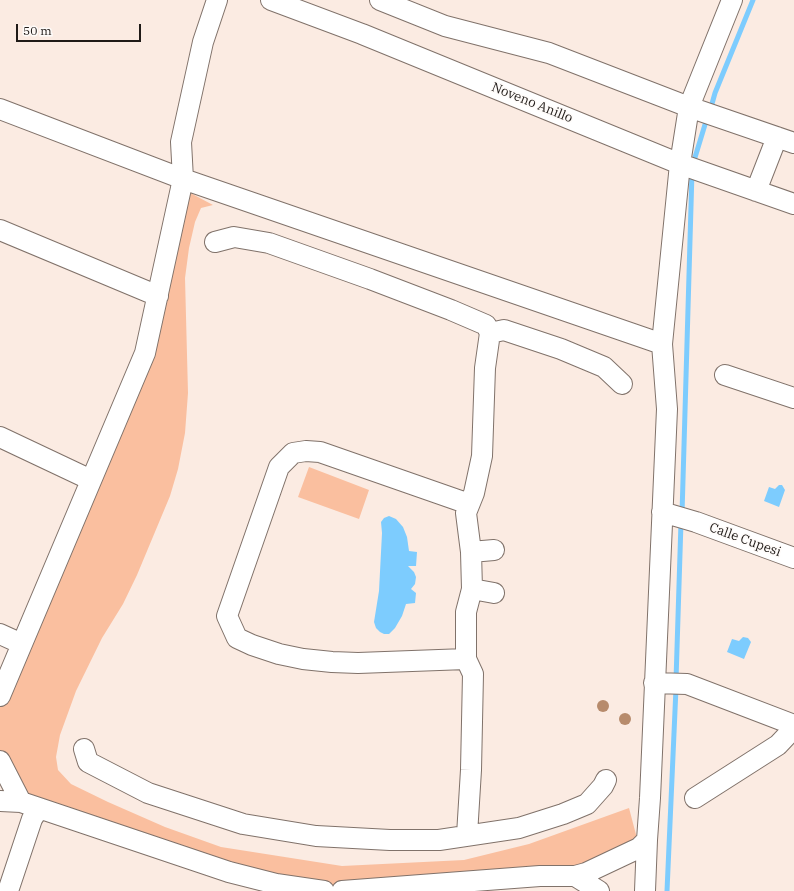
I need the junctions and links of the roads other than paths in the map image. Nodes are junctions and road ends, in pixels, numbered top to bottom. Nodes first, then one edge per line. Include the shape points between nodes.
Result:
1 (217, 0) edge
2 (271, 0) edge
3 (380, 0) edge
4 (732, 0) edge
5 (0, 109) edge
6 (703, 112) junction
7 (786, 140) edge
8 (690, 167) junction
9 (183, 179) junction
10 (756, 191) junction
11 (794, 204) edge
12 (0, 230) edge
13 (215, 242) dead end
14 (158, 296) junction
15 (490, 332) junction
16 (662, 344) junction
17 (725, 375) dead end
18 (622, 384) dead end
19 (794, 398) edge
20 (0, 437) edge
21 (91, 480) junction
22 (470, 504) junction
23 (662, 512) junction
24 (494, 550) dead end
25 (471, 552) junction
26 (794, 558) edge
27 (472, 589) junction
28 (494, 593) dead end
29 (0, 634) edge
30 (22, 644) junction
31 (466, 659) junction
32 (671, 683) junction
33 (0, 696) edge
34 (794, 724) edge
35 (794, 728) edge
36 (84, 749) dead end
37 (0, 761) edge
38 (606, 780) dead end
39 (695, 798) dead end
40 (0, 801) edge
41 (30, 805) junction
42 (467, 835) junction
43 (647, 840) junction
44 (575, 876) junction
45 (8, 891) edge
46 (324, 891) edge
47 (342, 891) edge
48 (600, 891) edge
49 (645, 891) edge

1 - 9 street via 204,42 181,142
2 - 8 street, Noveno Anillo via 362,34
3 - 6 street via 445,26 549,53
4 - 6 street
5 - 9 street
6 - 7 street
6 - 8 street
7 - 10 street
8 - 10 street, Noveno Anillo
8 - 16 street
9 - 14 street
9 - 16 street
10 - 11 street, Noveno Anillo
12 - 14 street
13 - 15 street via 234,237 269,243 451,310 486,325
14 - 21 street via 146,353
15 - 18 street via 504,330 561,349 604,367
15 - 22 street via 485,368 482,456
16 - 23 street via 667,409
17 - 19 street
20 - 21 street
21 - 30 street
22 - 25 street via 466,512
22 - 31 street via 320,452 293,453 279,467 227,616 238,638 259,648 303,659 351,663
23 - 26 street, Calle Cupesi via 689,519
23 - 32 street
24 - 25 street
25 - 27 street
27 - 28 street
27 - 31 street via 466,612
29 - 30 street
30 - 33 street
31 - 42 street via 473,674
32 - 34 street
32 - 43 street via 650,798
35 - 39 street via 778,745
36 - 42 street via 88,762 148,793 243,824 316,836 390,840 439,840
37 - 41 street
38 - 42 street via 587,804 563,814 518,828
40 - 41 street
41 - 45 street via 32,819
41 - 46 street via 228,872 276,884
43 - 44 street via 639,848
43 - 49 street
44 - 47 street via 540,876
44 - 48 street

